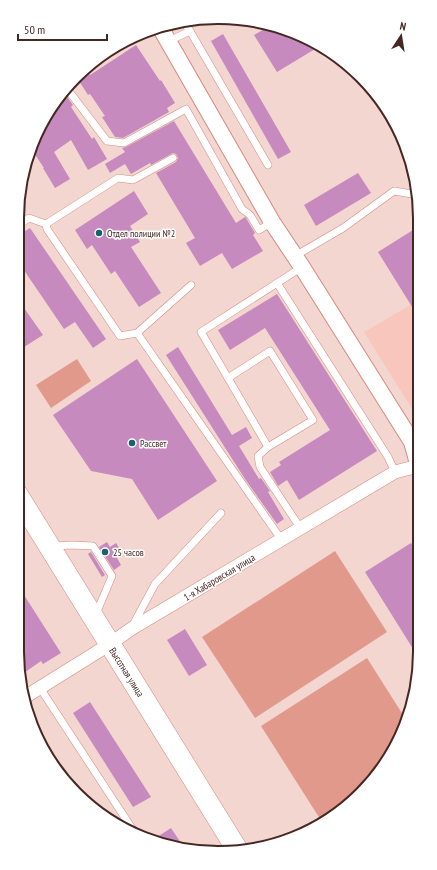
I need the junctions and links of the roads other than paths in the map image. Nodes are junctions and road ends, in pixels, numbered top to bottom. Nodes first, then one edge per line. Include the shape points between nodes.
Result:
1 (188, 27) edge
2 (190, 31) junction
3 (163, 32) edge
4 (169, 41) junction
5 (70, 93) edge
6 (172, 158) dead end
7 (268, 165) dead end
8 (411, 194) edge
9 (24, 221) edge
10 (272, 222) junction
11 (46, 224) junction
12 (298, 261) junction
13 (276, 283) junction
14 (191, 285) dead end
15 (137, 333) junction
16 (228, 378) junction
17 (413, 445) edge
18 (268, 447) junction
19 (413, 468) edge
20 (395, 472) junction
21 (221, 513) dead end
22 (24, 519) edge
23 (301, 529) junction
24 (281, 539) junction
25 (50, 546) junction
26 (94, 618) junction
27 (132, 629) junction
28 (110, 644) junction
29 (40, 688) junction
30 (29, 694) edge
31 (129, 825) edge
32 (235, 845) edge

1 - 2 lane
2 - 4 lane
2 - 7 lane
3 - 4 street
4 - 10 street
5 - 10 lane via 107,141 124,143 186,109 242,209 250,214 259,230
6 - 11 lane via 133,180 118,178
8 - 12 lane via 394,191
9 - 11 lane via 29,218
10 - 12 street
11 - 15 lane via 120,336
12 - 13 lane
12 - 17 street
13 - 16 lane via 201,332
13 - 20 lane via 388,457
14 - 15 lane
15 - 24 lane
16 - 18 lane
16 - 18 lane via 270,351 313,420
18 - 23 lane via 258,456 260,467
19 - 20 street, 1-я Хабаровская улица
20 - 23 street, 1-я Хабаровская улица
21 - 27 lane via 154,584
22 - 25 main road, Высотная улица
23 - 24 street, 1-я Хабаровская улица
24 - 27 street, 1-я Хабаровская улица
25 - 26 main road, Высотная улица
25 - 26 lane via 93,546 112,576
26 - 28 main road, Высотная улица
27 - 28 street, 1-я Хабаровская улица
28 - 29 street, 1-я Хабаровская улица
28 - 32 main road, Высотная улица
29 - 30 street, 1-я Хабаровская улица
29 - 31 lane

